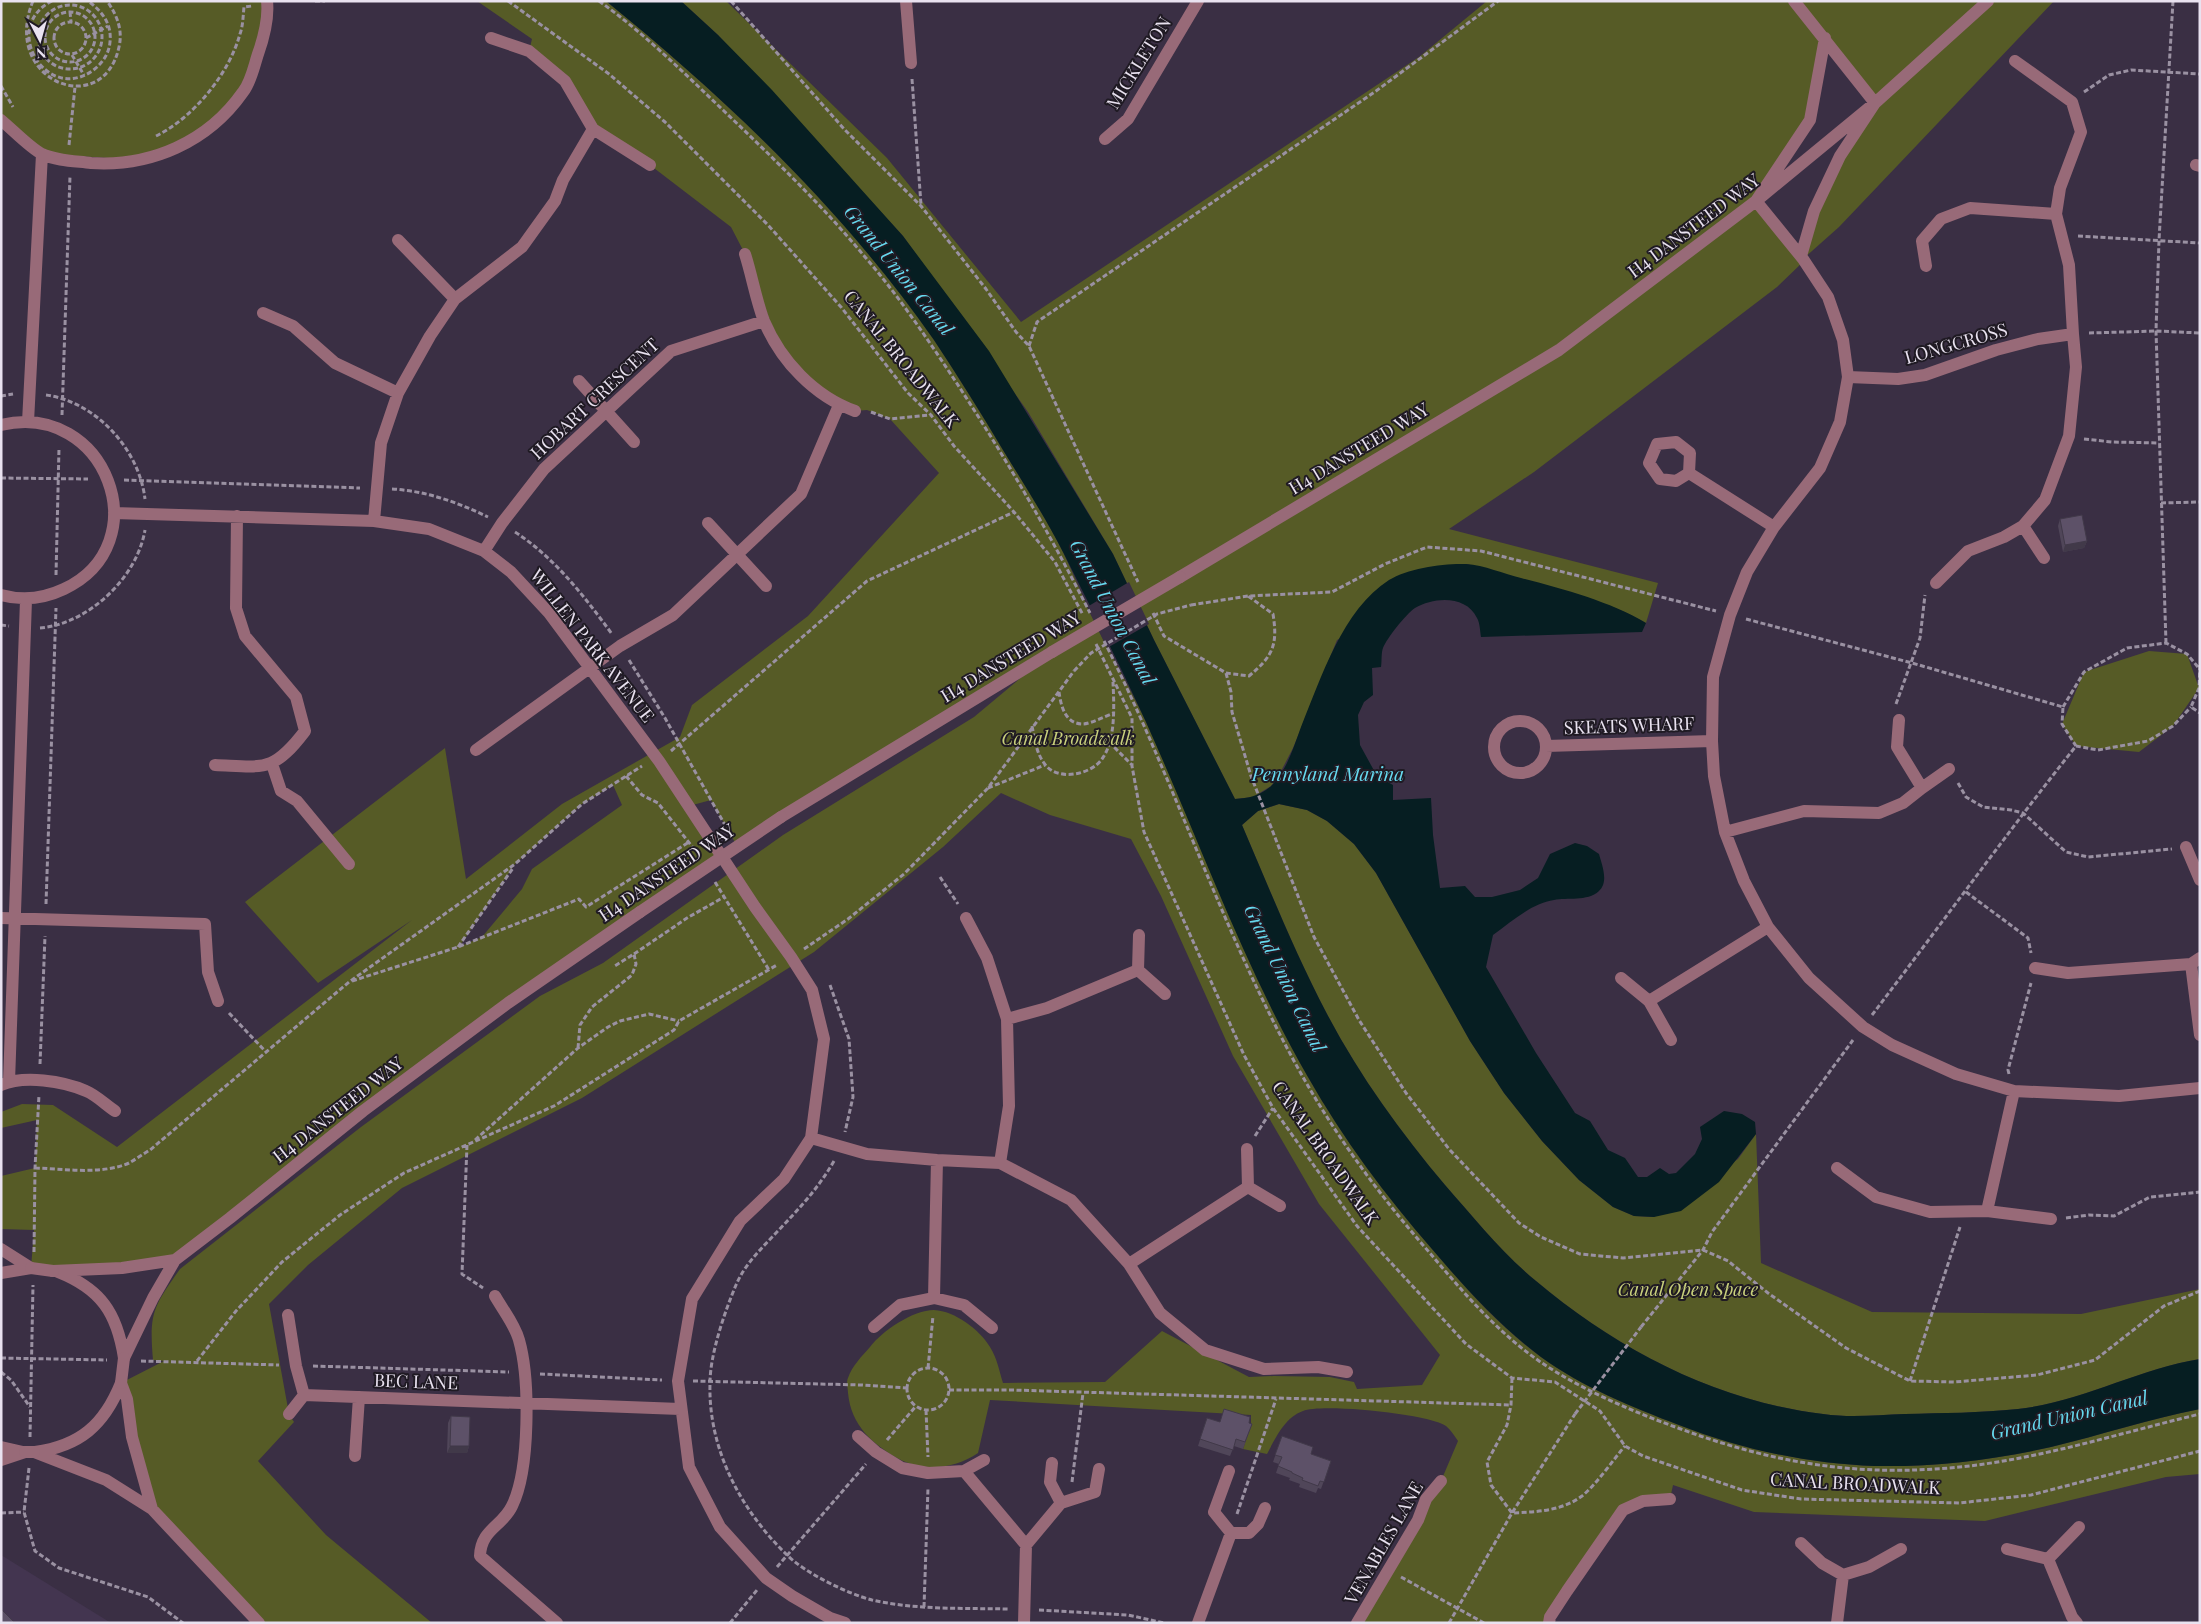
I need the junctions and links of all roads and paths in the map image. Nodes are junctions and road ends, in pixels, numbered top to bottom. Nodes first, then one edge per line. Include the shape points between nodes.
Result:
1 (33, 1) edge
2 (52, 1) edge
3 (88, 1) edge
4 (108, 1) edge
5 (315, 1) edge
6 (325, 1) edge
7 (508, 1) edge
8 (599, 1) edge
9 (730, 1) edge
10 (906, 1) edge
11 (1198, 1) edge
12 (1498, 1) edge
13 (1794, 1) edge
14 (1988, 1) edge
15 (2173, 1) edge
16 (267, 2) edge
17 (43, 7) junction
18 (70, 12) junction
19 (48, 13) junction
20 (23, 16) dead end
21 (71, 22) junction
22 (108, 26) junction
23 (101, 30) junction
24 (94, 33) junction
25 (86, 38) junction
26 (490, 38) dead end
27 (1825, 38) junction
28 (72, 55) junction
29 (76, 61) junction
30 (2015, 61) dead end
31 (911, 63) joint
32 (79, 67) junction
33 (2168, 72) junction
34 (51, 74) junction
35 (2200, 74) edge
36 (84, 75) junction
37 (1, 86) edge
38 (75, 87) junction
39 (2072, 102) junction
40 (1875, 103) junction
41 (14, 108) dead end
42 (1, 120) edge
43 (593, 129) junction
44 (150, 138) dead end
45 (1105, 139) dead end
46 (61, 143) dead end
47 (69, 146) junction
48 (76, 149) dead end
49 (42, 154) junction
50 (70, 161) junction
51 (650, 165) dead end
52 (1756, 202) junction
53 (921, 206) junction
54 (2056, 214) junction
55 (2061, 235) junction
56 (398, 240) dead end
57 (2159, 240) junction
58 (2200, 243) edge
59 (745, 254) dead end
60 (1800, 256) junction
61 (1926, 266) dead end
62 (456, 299) junction
63 (263, 313) dead end
64 (764, 321) junction
65 (2156, 331) junction
66 (2200, 333) edge
67 (2073, 334) junction
68 (1029, 346) junction
69 (1848, 377) junction
70 (579, 381) dead end
71 (29, 393) junction
72 (398, 393) junction
73 (1, 396) edge
74 (64, 398) junction
75 (839, 405) junction
76 (606, 411) junction
77 (855, 411) joint
78 (931, 415) junction
79 (28, 422) junction
80 (1, 425) edge
81 (60, 428) junction
82 (2069, 436) junction
83 (634, 442) dead end
84 (2159, 443) junction
85 (1689, 473) dead end
86 (1, 478) edge
87 (108, 478) junction
88 (58, 480) junction
89 (143, 481) junction
90 (376, 489) junction
91 (2200, 502) edge
92 (2161, 503) junction
93 (1014, 512) junction
94 (114, 513) junction
95 (146, 513) junction
96 (237, 516) junction
97 (374, 521) junction
98 (502, 523) junction
99 (708, 523) dead end
100 (2023, 526) junction
101 (1774, 527) junction
102 (484, 551) junction
103 (737, 554) junction
104 (2044, 558) dead end
105 (1936, 583) joint
106 (1138, 584) dead end
107 (766, 586) dead end
108 (1, 595) edge
109 (1248, 596) junction
110 (26, 600) junction
111 (1151, 610) dead end
112 (1091, 615) dead end
113 (1730, 615) junction
114 (1086, 622) dead end
115 (1, 625) edge
116 (24, 629) junction
117 (1100, 632) dead end
118 (1094, 638) dead end
119 (2166, 643) junction
120 (620, 646) junction
121 (1912, 663) junction
122 (2199, 666) edge
123 (590, 668) junction
124 (1226, 673) junction
125 (1112, 680) junction
126 (1059, 692) junction
127 (2063, 707) junction
128 (2191, 707) junction
129 (1114, 713) junction
130 (2200, 713) edge
131 (1898, 720) joint
132 (1032, 726) junction
133 (1712, 741) junction
134 (1109, 742) junction
135 (679, 744) junction
136 (1546, 746) junction
137 (2076, 746) junction
138 (476, 750) dead end
139 (658, 759) junction
140 (272, 764) junction
141 (215, 765) dead end
142 (1045, 765) junction
143 (1132, 766) junction
144 (1950, 769) joint
145 (626, 776) junction
146 (988, 788) junction
147 (1922, 788) junction
148 (2023, 813) junction
149 (1725, 832) junction
150 (733, 838) dead end
151 (689, 842) junction
152 (2186, 847) joint
153 (694, 849) dead end
154 (349, 864) dead end
155 (516, 864) junction
156 (940, 877) dead end
157 (2200, 880) edge
158 (716, 882) dead end
159 (1966, 892) junction
160 (724, 897) junction
161 (7, 918) edge
162 (966, 918) joint
163 (1768, 927) junction
164 (1139, 935) dead end
165 (801, 940) dead end
166 (458, 947) junction
167 (807, 947) junction
168 (634, 954) junction
169 (812, 956) dead end
170 (791, 958) junction
171 (2195, 961) edge
172 (613, 967) dead end
173 (2035, 968) junction
174 (769, 970) junction
175 (1138, 970) junction
176 (1621, 978) dead end
177 (826, 980) dead end
178 (349, 982) junction
179 (1165, 994) dead end
180 (1649, 1000) junction
181 (218, 1001) joint
182 (1007, 1019) junction
183 (679, 1021) junction
184 (1863, 1027) junction
185 (2200, 1035) edge
186 (1672, 1040) dead end
187 (578, 1048) junction
188 (267, 1053) junction
189 (5, 1083) edge
190 (2200, 1088) edge
191 (2014, 1091) junction
192 (1273, 1108) junction
193 (115, 1111) dead end
194 (811, 1138) junction
195 (472, 1142) junction
196 (467, 1145) junction
197 (842, 1146) junction
198 (1247, 1149) joint
199 (937, 1160) junction
200 (1000, 1163) junction
201 (35, 1168) dead end
202 (1837, 1168) dead end
203 (1248, 1187) junction
204 (2200, 1192) edge
205 (1280, 1206) dead end
206 (1965, 1211) junction
207 (1987, 1211) junction
208 (2051, 1219) joint
209 (1703, 1250) junction
210 (5, 1251) edge
211 (175, 1260) junction
212 (1129, 1264) junction
213 (31, 1268) junction
214 (54, 1271) junction
215 (2, 1273) edge
216 (2200, 1291) edge
217 (495, 1296) joint
218 (934, 1298) junction
219 (288, 1315) dead end
220 (874, 1327) dead end
221 (992, 1328) dead end
222 (1, 1358) edge
223 (124, 1358) junction
224 (32, 1359) dead end
225 (296, 1366) junction
226 (928, 1368) junction
227 (1, 1372) edge
228 (1347, 1372) dead end
229 (526, 1373) junction
230 (1512, 1378) junction
231 (678, 1381) junction
232 (1910, 1381) junction
233 (710, 1382) junction
234 (121, 1383) junction
235 (907, 1388) junction
236 (949, 1390) junction
237 (1083, 1393) junction
238 (304, 1395) junction
239 (359, 1397) junction
240 (1276, 1399) junction
241 (527, 1403) junction
242 (1511, 1405) junction
243 (916, 1406) junction
244 (30, 1408) dead end
245 (680, 1409) junction
246 (926, 1410) junction
247 (289, 1414) dead end
248 (2200, 1414) edge
249 (858, 1436) dead end
250 (1625, 1446) junction
251 (1, 1447) edge
252 (2200, 1451) edge
253 (29, 1452) junction
254 (876, 1452) junction
255 (355, 1456) dead end
256 (1, 1460) edge
257 (984, 1460) dead end
258 (1052, 1463) dead end
259 (1099, 1469) dead end
260 (964, 1471) junction
261 (1229, 1471) dead end
262 (928, 1473) junction
263 (1441, 1481) dead end
264 (1670, 1499) dead end
265 (1066, 1502) junction
266 (1265, 1508) dead end
267 (152, 1509) junction
268 (1, 1513) edge
269 (1512, 1513) junction
270 (2079, 1527) dead end
271 (1231, 1533) junction
272 (1801, 1543) dead end
273 (1026, 1545) junction
274 (1900, 1549) dead end
275 (2007, 1549) dead end
276 (787, 1555) junction
277 (2048, 1559) junction
278 (1388, 1570) junction
279 (1843, 1575) junction
280 (924, 1607) junction
281 (1457, 1608) junction
282 (1025, 1610) junction
283 (184, 1623) edge
284 (258, 1623) edge
285 (557, 1623) edge
286 (845, 1623) edge
287 (1024, 1623) edge
288 (1164, 1623) edge
289 (1198, 1623) edge
290 (1358, 1623) edge
291 (1449, 1623) edge
292 (1484, 1623) edge
293 (1549, 1623) edge
294 (1837, 1623) edge
295 (2077, 1623) edge

1 - 20 path
2 - 17 path
3 - 22 path via 98,8
4 - 38 path via 117,16 121,38 117,56 107,72 90,84
5 - 6 path
7 - 78 path, CANAL BROADWALK via 609,74 665,122 768,225 842,307 908,393
8 - 112 path via 676,65 746,132 809,194 866,258 937,354 989,432 1047,530
9 - 53 path via 846,130
10 - 31 street
11 - 45 street, MICKLETON via 1128,119
12 - 68 path via 1376,91 1037,322
13 - 27 street
14 - 40 street, H4 DANSTEED WAY
15 - 33 path
16 - 44 path via 244,8 241,34 230,61 212,88 192,110
16 - 50 street via 262,42 244,92 213,127 172,151 143,160 109,164
17 - 19 path
17 - 34 path via 30,27 28,41 32,55
18 - 21 path
18 - 24 path via 86,18
18 - 29 path via 54,17 45,32 45,40 48,49 58,59
19 - 23 path via 60,6 81,7 97,20
19 - 32 path via 39,27 38,38 45,57 63,68
21 - 25 path via 81,26
21 - 28 path via 60,25 53,40 62,53
22 - 23 path
22 - 36 path via 110,44 106,56
23 - 24 path
23 - 32 path via 99,51
24 - 25 path
24 - 29 path via 88,55
25 - 28 path via 82,50
26 - 43 street via 529,51 564,82
27 - 40 street
27 - 52 street via 1810,120
28 - 29 path
29 - 32 path
30 - 39 street
31 - 53 path
32 - 36 path
33 - 35 path
33 - 39 path via 2131,70 2109,75
33 - 57 path
34 - 36 path via 63,78
34 - 38 path via 47,82
37 - 41 path
38 - 47 path
39 - 54 street via 2081,132 2060,188
40 - 52 street, H4 DANSTEED WAY
40 - 60 street via 1836,164 1814,211
42 - 49 street
43 - 51 street
43 - 62 street via 563,180 555,201 522,247
46 - 47 path
47 - 48 path
47 - 50 path
49 - 50 street
49 - 71 street
50 - 74 path
52 - 60 street
52 - 211 street, H4 DANSTEED WAY, bridge via 1559,350 781,816 508,1003 370,1105
53 - 68 path
54 - 55 street
54 - 61 street via 1970,208 1948,216 1922,241
55 - 57 path
55 - 67 street via 2069,265
56 - 62 street
57 - 58 path
57 - 65 path
59 - 64 street
60 - 69 street via 1828,297 1843,340
62 - 72 street via 430,336
63 - 72 street via 293,326 334,363
64 - 75 street via 782,353 812,388
64 - 76 street, HOBART CRESCENT via 671,351
65 - 66 path
65 - 67 path
65 - 84 path
67 - 69 street, LONGCROSS via 2021,343 1925,376 1898,379
67 - 82 street via 2076,368
68 - 106 path
69 - 101 street via 1840,422 1820,468
70 - 76 street
71 - 73 path
71 - 74 path
71 - 79 street
72 - 90 street via 381,443
74 - 81 path
74 - 89 path via 90,410 111,429
75 - 77 street
75 - 103 street via 801,494
76 - 83 street
76 - 98 street, HOBART CRESCENT via 544,469
77 - 78 path via 866,410 890,419
78 - 93 path, CANAL BROADWALK via 954,446
79 - 80 street
79 - 81 street
81 - 87 street via 88,447
81 - 88 path
82 - 84 path via 2112,442
82 - 100 street via 2045,500
84 - 92 path
85 - 101 street
86 - 88 path
87 - 88 path
87 - 89 path
87 - 94 street
89 - 90 path
89 - 95 path
90 - 97 street
90 - 98 path via 408,490 458,502
91 - 92 path
92 - 119 path
93 - 114 path, CANAL BROADWALK via 1055,562
93 - 135 path via 867,581
94 - 95 street, WILLEN PARK AVENUE
94 - 110 street via 107,545 86,574 72,586 56,593
95 - 96 street, WILLEN PARK AVENUE
95 - 116 path via 145,533 129,572 94,609 56,627
96 - 97 street, WILLEN PARK AVENUE
96 - 140 street via 236,608 245,636 296,696 305,730 292,747
97 - 102 street, WILLEN PARK AVENUE via 429,529
98 - 102 street, HOBART CRESCENT
98 - 120 path via 532,543 577,587
99 - 103 street
100 - 104 street
100 - 105 street via 1968,551
101 - 113 street via 1747,572
102 - 123 street, WILLEN PARK AVENUE via 511,572 549,613
103 - 107 street
103 - 120 street via 673,615
105 - 121 path via 1926,588 1920,638
108 - 110 street
109 - 113 path via 1332,592 1427,546 1480,551
109 - 124 path via 1273,614 1272,650 1266,662 1249,676
109 - 126 path, bridge via 1157,614 1091,653
110 - 116 street
111 - 124 path via 1164,636
113 - 121 path
113 - 133 street via 1713,677
115 - 116 path
116 - 161 street
117 - 248 path via 1146,729 1234,937 1299,1071 1333,1126 1404,1224 1482,1313 1540,1362 1613,1401 1712,1441 1777,1459 1838,1468 1904,1470 1972,1466 2029,1457
118 - 125 path, CANAL BROADWALK
119 - 122 path via 2187,654
119 - 127 path via 2127,648 2084,672
120 - 123 street
120 - 135 path
121 - 127 path
121 - 131 path via 1892,714
122 - 128 path via 2199,688
123 - 138 street
123 - 139 street, WILLEN PARK AVENUE
124 - 209 path via 1232,712 1251,776 1314,937 1359,1020 1406,1093 1449,1149 1519,1223 1541,1237 1580,1254 1623,1258
125 - 129 path
125 - 143 path, CANAL BROADWALK via 1132,718
126 - 129 path via 1061,710 1071,720 1083,724
126 - 132 path
127 - 137 path via 2062,724
128 - 130 path
128 - 137 path via 2174,726 2148,741 2098,750
129 - 134 path
131 - 147 street via 1897,747
132 - 142 path via 1036,748
132 - 146 path
133 - 136 street, SKEATS WHARF
133 - 149 street via 1714,776
134 - 142 path via 1102,760 1086,772 1069,774
134 - 143 path
135 - 139 path
135 - 150 path
136 - 136 street, SKEATS WHARF via 1540,731 1526,722 1518,722 1502,728 1494,742 1494,751 1502,766 1518,773 1535,769 1545,755
137 - 148 path
139 - 145 path
139 - 170 street, WILLEN PARK AVENUE
140 - 141 street via 257,767
140 - 154 street via 281,791 296,801
142 - 146 path
143 - 192 path, CANAL BROADWALK via 1144,832 1244,1055
144 - 147 street
144 - 148 path via 1966,797 1983,808
145 - 151 path via 642,795 658,803
145 - 155 path via 582,804
146 - 167 path via 904,874
147 - 149 street via 1903,803 1879,813 1804,811
148 - 152 path via 2066,852 2088,856
148 - 159 path
149 - 163 street via 1744,881
151 - 153 path
151 - 166 path via 586,907 579,898
152 - 157 street
155 - 166 path
155 - 178 path
156 - 162 path
158 - 160 path
159 - 173 path via 2028,938
159 - 184 path
160 - 168 path
160 - 174 path
161 - 181 street via 205,924 208,972
161 - 189 street
162 - 182 street via 988,958
163 - 180 street
163 - 184 street via 1809,978
164 - 175 street
165 - 167 path
166 - 178 path
167 - 169 path
167 - 170 path
168 - 172 path
168 - 187 path via 636,964 632,974 592,1007 580,1025
170 - 174 path
170 - 194 street, WILLEN PARK AVENUE via 812,990 824,1039
171 - 173 street via 2068,974
171 - 185 street
173 - 191 path via 2008,1070
174 - 183 path
175 - 179 street
175 - 182 street via 1047,1008
176 - 180 street
177 - 197 path via 849,1039 853,1096
178 - 188 path
180 - 186 street
181 - 188 path
182 - 200 street via 1010,1106
183 - 187 path via 661,1015 637,1015 608,1027
183 - 195 path via 674,1030 554,1106
184 - 191 street via 1892,1045 1956,1074
184 - 209 path via 1712,1232
187 - 195 path
188 - 201 path via 150,1150 129,1163 87,1170
189 - 193 street via 40,1079 86,1091
190 - 191 street via 2119,1096
191 - 207 street
192 - 198 path
192 - 230 path, CANAL BROADWALK via 1357,1226 1466,1344
194 - 197 street
194 - 231 street via 784,1179 740,1221 692,1299
195 - 196 path
196 - 217 path via 462,1274
196 - 225 path via 404,1173 333,1221 282,1262 236,1311 197,1361
197 - 199 street via 867,1154
197 - 233 path via 806,1201 746,1264 719,1329
198 - 203 street
199 - 200 street
199 - 218 street
200 - 212 street via 1071,1200
202 - 206 street via 1876,1197 1930,1212
203 - 205 street
203 - 212 street
204 - 208 path via 2150,1197 2114,1216
206 - 207 street
206 - 232 path
207 - 208 street
209 - 232 path via 1728,1261 1846,1348
209 - 269 path, bridge via 1575,1414
210 - 213 street
211 - 214 street, H4 DANSTEED WAY via 122,1268
211 - 223 street, H4 DANSTEED WAY
212 - 228 street via 1160,1313 1204,1350 1264,1369 1318,1367
213 - 214 street, bridge
213 - 215 street
214 - 223 street via 76,1279 110,1312 120,1334
216 - 232 path via 2164,1306 2095,1360 2037,1375 1954,1382
217 - 229 street via 519,1338
218 - 220 street via 900,1305
218 - 221 street via 964,1305
218 - 226 path
219 - 225 street
222 - 224 path
223 - 234 street, bridge
225 - 229 path
225 - 238 street
226 - 235 path via 911,1376
226 - 236 path via 941,1372
227 - 244 path via 11,1380
229 - 231 path
229 - 241 street
230 - 242 path
230 - 250 path, CANAL BROADWALK via 1555,1382 1600,1411
231 - 233 path
231 - 245 street
233 - 235 path
233 - 276 path via 714,1432 729,1477 754,1517
234 - 253 street via 113,1403 86,1434 68,1445
234 - 267 street
235 - 243 path
236 - 237 path
236 - 246 path via 944,1402
237 - 240 path
237 - 265 path
238 - 239 street, BEC LANE
238 - 247 street
239 - 241 street, BEC LANE
239 - 255 street
240 - 242 path
240 - 271 path
241 - 245 street, BEC LANE
241 - 285 street via 522,1475 512,1507 481,1543 480,1556
242 - 269 path via 1507,1425 1488,1462 1491,1484
243 - 246 path
243 - 254 path
245 - 286 street via 689,1467 720,1527 766,1578 830,1618
246 - 262 path
249 - 254 street
250 - 252 path, CANAL BROADWALK via 1643,1456 1742,1490 1801,1498 1959,1503 2031,1495
250 - 269 path via 1583,1495 1565,1505
251 - 253 street
253 - 256 street
253 - 267 street via 106,1480
254 - 262 street via 902,1468
254 - 276 path
257 - 260 street
258 - 265 street via 1050,1482
259 - 265 street via 1095,1492
260 - 262 street
260 - 273 street
261 - 271 street via 1214,1512
262 - 280 path
263 - 278 street, VENABLES LANE via 1426,1499 1418,1520
264 - 293 street via 1643,1501 1623,1510
265 - 273 street
266 - 271 street via 1258,1524 1249,1532
267 - 284 street
268 - 283 path via 24,1512 35,1551 59,1568 148,1597
269 - 281 path
270 - 277 street
271 - 289 street
272 - 279 street via 1822,1563
273 - 282 street
274 - 279 street via 1869,1567
275 - 277 street
276 - 280 path via 827,1582 872,1599
277 - 295 street
278 - 281 path
278 - 290 street, VENABLES LANE
279 - 294 street
280 - 282 path
281 - 291 path
281 - 292 path
282 - 287 street
282 - 288 path via 1128,1614

